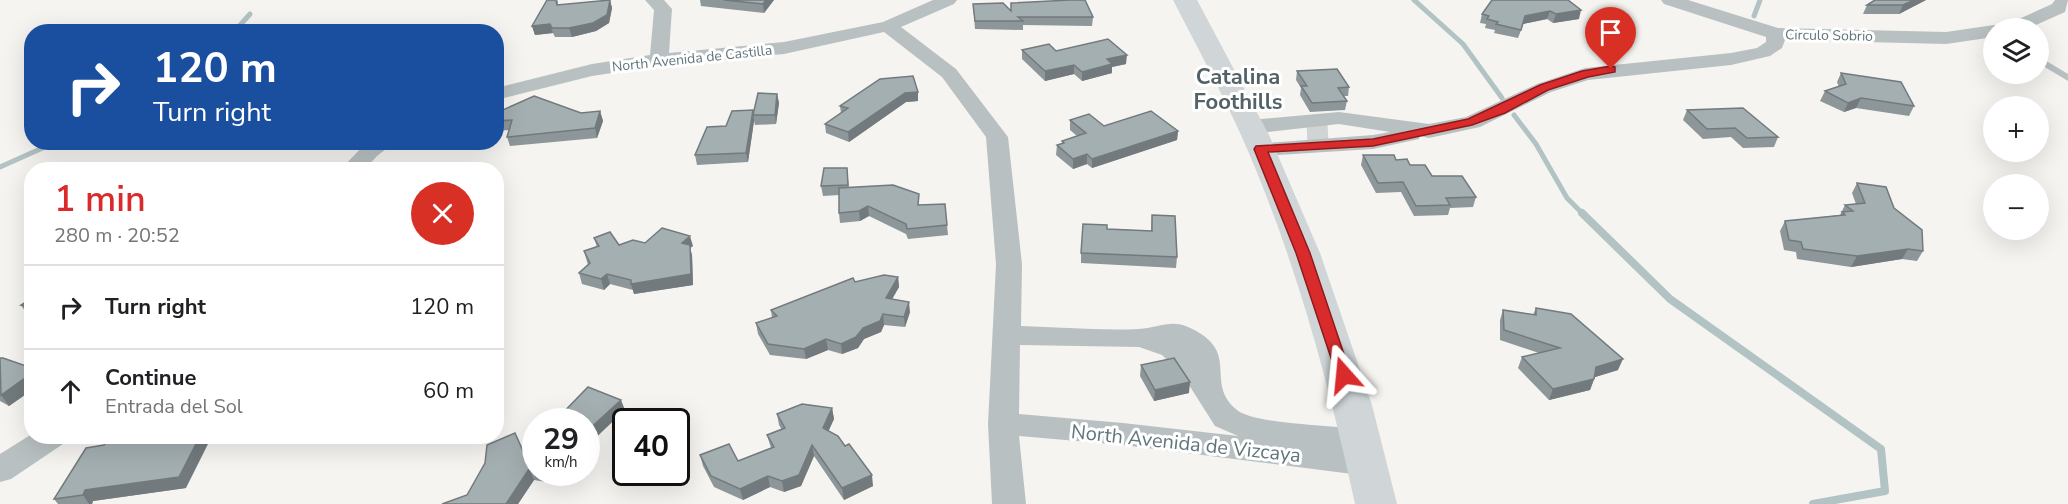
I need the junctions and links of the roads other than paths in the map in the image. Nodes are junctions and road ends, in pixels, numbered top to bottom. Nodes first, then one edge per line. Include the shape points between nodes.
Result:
1 (654, 0) edge
2 (948, 0) edge
3 (1185, 0) edge
4 (1670, 0) edge
5 (2064, 0) edge
6 (2037, 18) edge
7 (888, 27) junction
8 (1983, 33) edge
9 (1776, 34) junction
10 (659, 60) junction
11 (2049, 66) edge
12 (2068, 78) edge
13 (504, 92) edge
14 (1429, 130) junction
15 (1256, 138) junction
16 (371, 150) edge
17 (359, 162) edge
18 (1006, 335) junction
19 (1226, 418) junction
20 (1003, 424) junction
21 (40, 444) edge
22 (1208, 446) junction
23 (1365, 452) junction
24 (0, 470) edge
25 (1009, 504) edge
26 (1376, 504) edge

1 - 10 street via 663,9
2 - 7 street, North Avenida de Castilla
3 - 15 street
4 - 9 street, Circulo Sobrio
5 - 6 street via 2059,8
7 - 10 street, North Avenida de Castilla via 784,48
7 - 18 street via 949,73 997,137 1009,264
8 - 9 street, Circulo Sobrio via 1946,38
9 - 14 street via 1775,44 1763,52 1586,74 1544,88 1472,122
10 - 13 street, North Avenida de Castilla via 592,70
11 - 12 lane
14 - 15 street
14 - 15 street via 1373,142
15 - 23 street via 1303,253
16 - 17 street
18 - 19 street via 1140,338 1172,348 1192,367
18 - 20 street
19 - 22 lane
19 - 23 street via 1250,429
20 - 22 street, North Avenida de Vizcaya
20 - 25 street
21 - 24 street
22 - 23 street, North Avenida de Vizcaya
23 - 26 street

